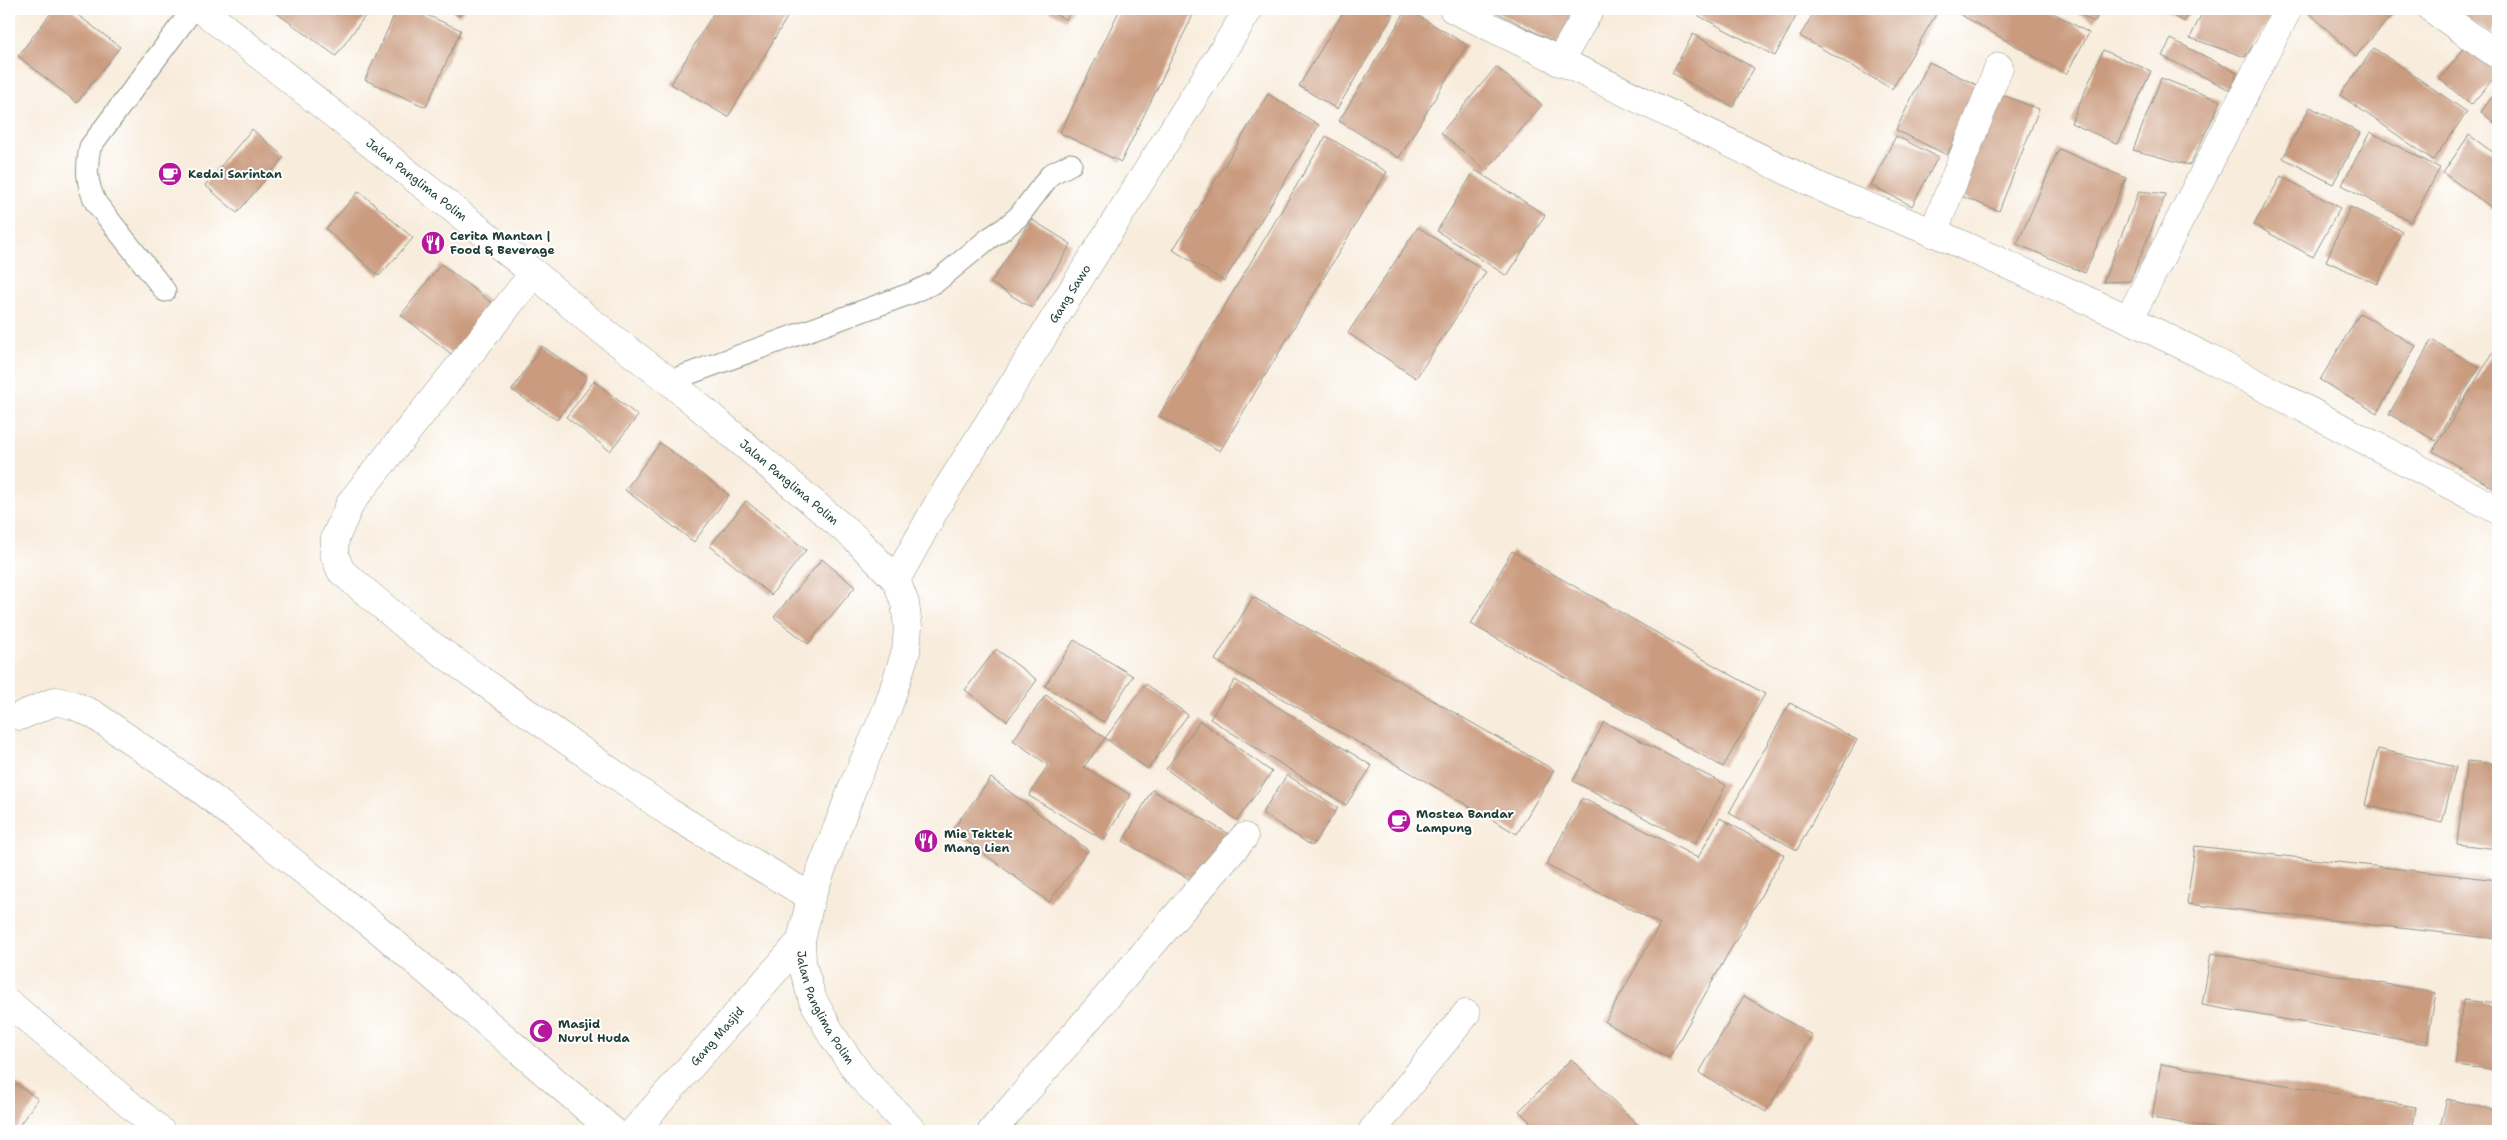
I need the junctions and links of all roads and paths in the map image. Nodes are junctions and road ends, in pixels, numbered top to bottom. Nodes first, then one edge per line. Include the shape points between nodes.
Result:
1 (193, 9) edge
2 (201, 9) edge
3 (1248, 9) edge
4 (1453, 9) edge
5 (1590, 9) edge
6 (2288, 9) edge
7 (2432, 9) edge
8 (2498, 56) edge
9 (1559, 62) junction
10 (1999, 67) dead end
11 (1071, 164) dead end
12 (1933, 233) junction
13 (534, 273) junction
14 (166, 292) dead end
15 (2129, 319) junction
16 (669, 380) junction
17 (2498, 510) edge
18 (896, 580) junction
19 (20, 716) dead end
20 (1244, 837) dead end
21 (811, 898) junction
22 (800, 941) junction
23 (9, 1003) edge
24 (1466, 1014) dead end
25 (161, 1131) edge
26 (613, 1131) edge
27 (634, 1131) edge
28 (913, 1131) edge
29 (992, 1131) edge
30 (1372, 1131) edge

1 - 14 lane via 90,148 86,172 88,188 96,203
2 - 13 street, Jalan Panglima Polim
3 - 18 street, Gang Sawo via 938,502
4 - 9 street
5 - 9 street
6 - 15 street
7 - 8 street
9 - 12 street via 1831,192
10 - 12 street
11 - 16 lane via 1051,174 1019,216 936,282 912,294
12 - 15 street
13 - 16 street, Jalan Panglima Polim via 590,321
13 - 21 street via 351,502 335,538 334,554 341,571 417,635 670,813
15 - 17 street
16 - 18 street, Jalan Panglima Polim via 856,538
18 - 21 street, Jalan Panglima Polim via 906,603 906,651 888,707 854,784
19 - 26 street via 56,701 73,705 93,714 199,788 378,930
20 - 29 street
21 - 22 street, Jalan Panglima Polim
22 - 27 street, Gang Masjid
22 - 28 street, Jalan Panglima Polim via 802,963 812,998 833,1038 861,1077
23 - 25 street
24 - 30 street

